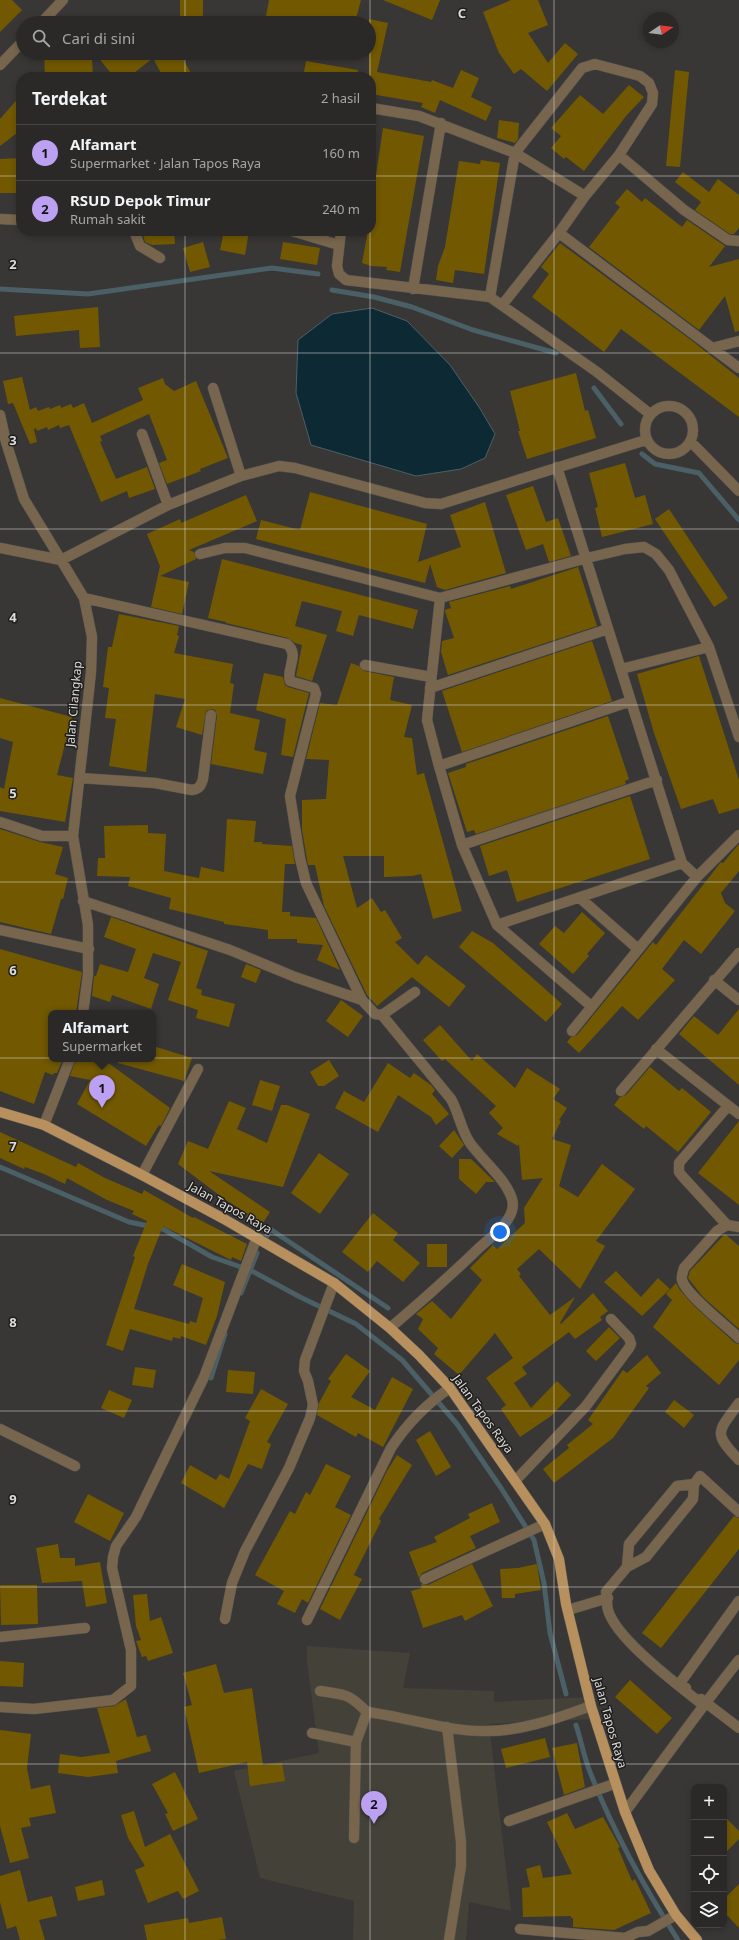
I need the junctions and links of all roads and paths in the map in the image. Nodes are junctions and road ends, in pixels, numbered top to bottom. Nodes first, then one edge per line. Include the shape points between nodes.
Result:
1 (63, 0) edge
2 (48, 16) edge
3 (16, 48) edge
4 (0, 65) edge
5 (376, 109) edge
6 (441, 123) junction
7 (515, 153) junction
8 (619, 155) junction
9 (585, 196) junction
10 (0, 219) edge
11 (16, 220) edge
12 (559, 233) junction
13 (136, 236) edge
14 (309, 236) edge
15 (340, 236) edge
16 (739, 241) edge
17 (339, 245) junction
18 (160, 258) dead end
19 (413, 289) junction
20 (490, 297) junction
21 (503, 304) junction
22 (739, 341) edge
23 (712, 348) junction
24 (739, 368) edge
25 (213, 388) dead end
26 (650, 414) junction
27 (0, 415) edge
28 (142, 434) dead end
29 (646, 440) junction
30 (691, 442) junction
31 (557, 467) junction
32 (241, 476) junction
33 (739, 491) edge
34 (168, 505) junction
35 (0, 548) edge
36 (200, 554) dead end
37 (587, 558) junction
38 (61, 560) junction
39 (84, 598) junction
40 (440, 598) junction
41 (608, 629) junction
42 (709, 647) junction
43 (365, 665) dead end
44 (621, 669) junction
45 (431, 677) junction
46 (430, 688) junction
47 (631, 701) junction
48 (211, 715) dead end
49 (739, 737) edge
50 (439, 766) junction
51 (80, 778) junction
52 (657, 780) junction
53 (0, 822) edge
54 (739, 835) edge
55 (73, 836) junction
56 (462, 845) junction
57 (682, 863) junction
58 (698, 877) junction
59 (580, 898) junction
60 (84, 901) junction
61 (497, 925) junction
62 (0, 930) edge
63 (89, 949) junction
64 (638, 949) junction
65 (739, 952) edge
66 (714, 980) junction
67 (415, 992) dead end
68 (362, 1000) junction
69 (739, 1000) edge
70 (591, 1006) junction
71 (84, 1010) edge
72 (382, 1015) junction
73 (572, 1031) dead end
74 (656, 1049) junction
75 (69, 1062) edge
76 (198, 1070) dead end
77 (621, 1091) dead end
78 (728, 1106) junction
79 (0, 1112) edge
80 (739, 1114) edge
81 (44, 1126) junction
82 (142, 1174) junction
83 (727, 1225) junction
84 (739, 1227) edge
85 (257, 1237) junction
86 (334, 1283) junction
87 (611, 1318) dead end
88 (390, 1328) junction
89 (739, 1338) edge
90 (447, 1390) junction
91 (739, 1403) edge
92 (0, 1429) edge
93 (739, 1460) edge
94 (75, 1466) dead end
95 (515, 1481) junction
96 (694, 1484) junction
97 (739, 1512) edge
98 (541, 1527) junction
99 (627, 1567) junction
100 (425, 1579) dead end
101 (608, 1598) junction
102 (739, 1601) edge
103 (568, 1610) junction
104 (225, 1619) dead end
105 (307, 1620) dead end
106 (85, 1628) dead end
107 (0, 1637) edge
108 (739, 1660) edge
109 (320, 1691) dead end
110 (704, 1703) junction
111 (591, 1706) junction
112 (0, 1707) edge
113 (367, 1712) junction
114 (447, 1727) junction
115 (739, 1728) edge
116 (312, 1732) dead end
117 (356, 1742) junction
118 (614, 1784) junction
119 (625, 1812) junction
120 (509, 1821) dead end
121 (354, 1838) dead end
122 (673, 1917) junction
123 (520, 1929) dead end
124 (624, 1939) edge
125 (449, 1940) edge
126 (697, 1940) edge

1 - 2 street
3 - 4 street
5 - 6 street via 419,116
6 - 7 street
6 - 19 street
7 - 8 street via 582,68 595,64 640,76 649,83 653,93 652,104
7 - 9 street
7 - 20 street
8 - 9 street
8 - 16 street via 684,210 728,240
9 - 12 street
10 - 11 street
12 - 21 street
12 - 23 street
13 - 18 street via 140,246
14 - 17 street
15 - 17 street
17 - 19 street via 337,266 339,274 346,280
19 - 20 street
20 - 21 street
21 - 26 street
22 - 23 street
23 - 24 street
25 - 32 street
26 - 29 street via 644,426
26 - 30 street via 660,407 672,405 683,410 691,419 694,431
27 - 38 street, Jalan Cilangkap via 24,499
28 - 34 street
29 - 30 street via 655,451 668,455 681,452
29 - 31 street
30 - 33 street
31 - 32 street via 441,504 424,503 295,468 280,466
31 - 37 street
32 - 34 street
34 - 38 street
35 - 38 street
36 - 40 street via 225,548 245,548
37 - 40 street
37 - 41 street
37 - 42 street via 644,547 656,554 669,570
38 - 39 street, Jalan Cilangkap
39 - 51 street, Jalan Cilangkap via 92,637
39 - 68 street via 287,644 292,648 294,653 288,677 290,681 314,688 316,694 290,796 300,858 306,882
40 - 45 street
41 - 44 street
41 - 46 street
42 - 44 street
42 - 49 street
43 - 45 street
44 - 47 street
45 - 46 street
46 - 50 street via 427,720
47 - 50 street
47 - 52 street
48 - 51 street via 203,780 197,789 155,783
50 - 56 street
51 - 55 street, Jalan Cilangkap
52 - 56 street
52 - 57 street
53 - 55 street via 42,836
54 - 58 street
55 - 60 street, Jalan Cilangkap
56 - 61 street
57 - 58 street
57 - 59 street
58 - 64 street
59 - 61 street
59 - 64 street
60 - 63 street, Jalan Cilangkap
60 - 68 street via 230,950 295,977
61 - 70 street
62 - 63 street
63 - 71 street, Jalan Cilangkap
64 - 70 street
65 - 66 street
66 - 69 street
66 - 74 street
67 - 72 street
68 - 72 street via 375,1014
70 - 73 street
72 - 88 street via 451,1099 470,1143 505,1186 512,1198 513,1207 508,1220 488,1240 444,1283
74 - 77 street
74 - 78 street
75 - 81 street
76 - 82 street
78 - 80 street
78 - 83 street via 679,1164 679,1172
79 - 81 main road, Jalan Tapos Raya
81 - 82 main road, Jalan Tapos Raya
82 - 85 main road, Jalan Tapos Raya
83 - 84 street
83 - 89 street via 717,1231 684,1268 682,1282 693,1296
85 - 86 main road, Jalan Tapos Raya
85 - 112 street via 204,1377 136,1517 120,1538 112,1557 113,1579 130,1650 131,1686 113,1700 34,1710
86 - 88 main road, Jalan Tapos Raya
86 - 104 street via 305,1360 304,1371 313,1405 310,1418 289,1468 244,1550 232,1583
87 - 95 street via 629,1338 629,1348 586,1406
88 - 90 main road, Jalan Tapos Raya via 419,1355
90 - 95 main road, Jalan Tapos Raya
90 - 105 street via 405,1427 391,1448
91 - 93 street via 722,1426 720,1435 723,1444
92 - 94 street
95 - 98 main road, Jalan Tapos Raya
96 - 97 street via 700,1476
96 - 99 street via 693,1499 646,1557
96 - 99 street via 677,1486 629,1544
98 - 100 street
98 - 103 main road, Jalan Tapos Raya via 559,1559
99 - 101 street via 606,1592
101 - 103 street
101 - 110 street via 607,1610 621,1634
102 - 110 street via 680,1683
103 - 111 main road, Jalan Tapos Raya
106 - 107 street
108 - 110 street
109 - 113 street via 354,1698
110 - 115 street
110 - 119 street
111 - 114 street via 537,1725 487,1731
111 - 118 main road, Jalan Tapos Raya
113 - 114 street
113 - 117 street
114 - 125 street via 461,1842 461,1866
116 - 117 street
117 - 121 street
118 - 119 main road, Jalan Tapos Raya
118 - 120 street
119 - 122 main road, Jalan Tapos Raya via 649,1870
122 - 124 street via 648,1932 638,1932
122 - 126 main road, Jalan Tapos Raya
123 - 124 street

